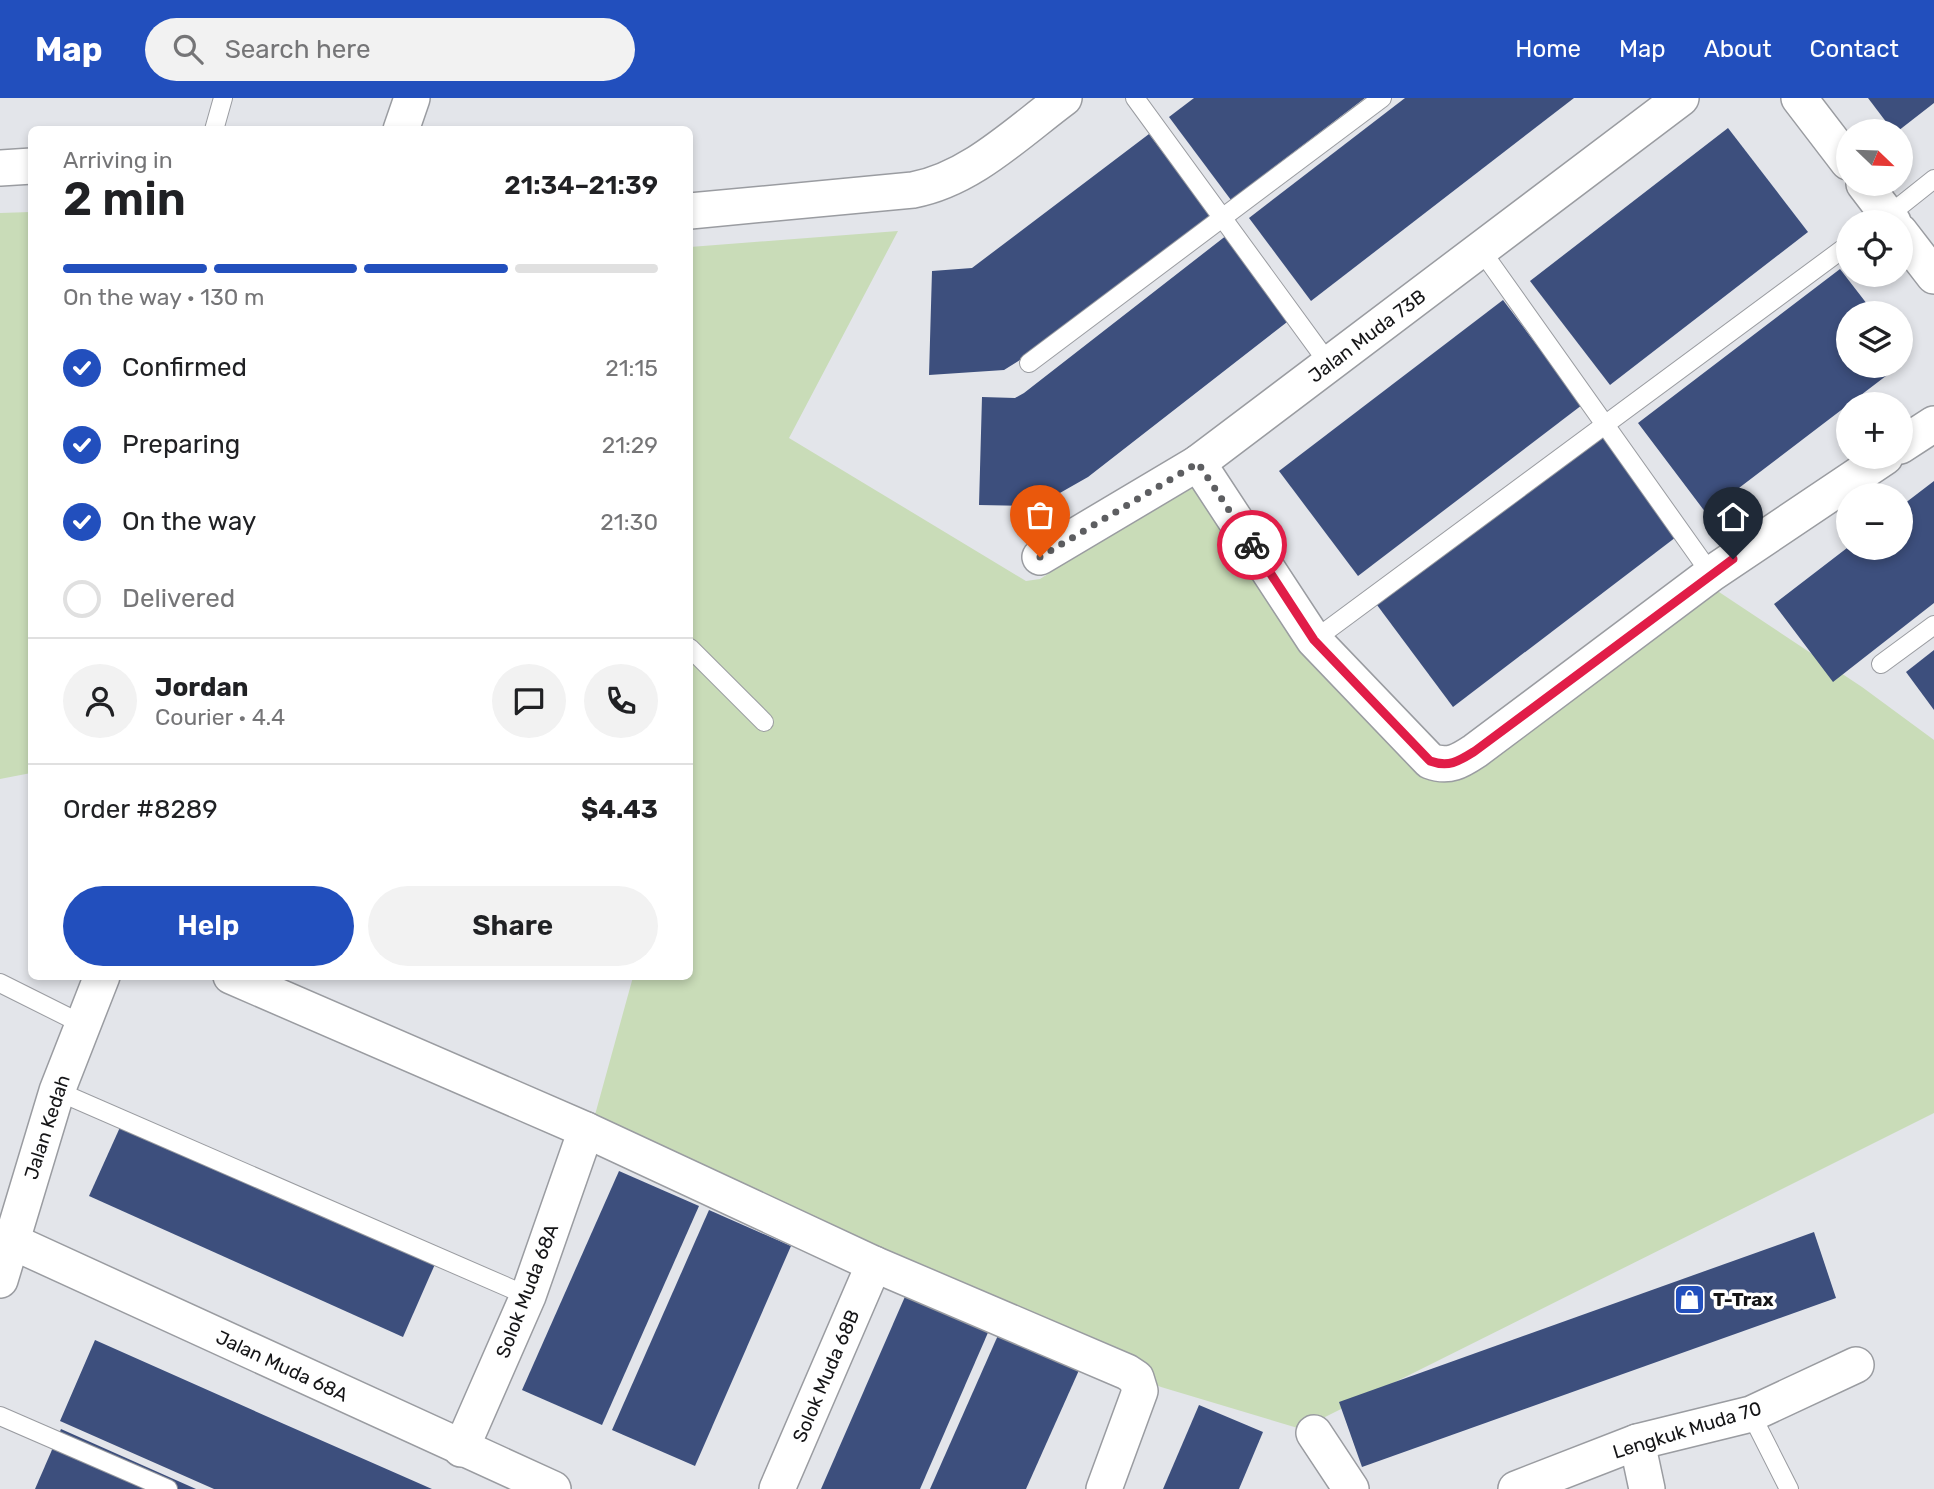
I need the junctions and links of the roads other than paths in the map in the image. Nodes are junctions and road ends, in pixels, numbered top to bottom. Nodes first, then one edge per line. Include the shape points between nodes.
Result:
1 (223, 98) edge
2 (412, 98) edge
3 (1064, 98) edge
4 (1135, 98) edge
5 (1382, 98) edge
6 (1681, 98) edge
7 (1800, 98) edge
8 (215, 126) edge
9 (402, 126) edge
10 (1836, 146) edge
11 (28, 166) edge
12 (0, 168) edge
13 (1934, 179) edge
14 (1903, 210) edge
15 (693, 211) edge
16 (1222, 218) junction
17 (1481, 250) junction
18 (1913, 251) edge
19 (1836, 254) edge
20 (1934, 276) edge
21 (1028, 363) dead end
22 (1329, 365) junction
23 (1934, 424) edge
24 (1605, 425) junction
25 (1913, 438) edge
26 (1198, 463) junction
27 (1867, 469) edge
28 (1040, 557) dead end
29 (1711, 574) junction
30 (1934, 625) edge
31 (1314, 640) junction
32 (693, 651) edge
33 (1881, 664) dead end
34 (764, 722) dead end
35 (101, 980) edge
36 (240, 980) edge
37 (0, 984) edge
38 (84, 1025) junction
39 (57, 1091) junction
40 (586, 1130) junction
41 (13, 1241) junction
42 (874, 1264) junction
43 (0, 1280) edge
44 (528, 1296) junction
45 (1856, 1365) dead end
46 (1751, 1414) junction
47 (0, 1416) edge
48 (1314, 1433) dead end
49 (1637, 1442) junction
50 (461, 1449) junction
51 (168, 1489) edge
52 (553, 1489) edge
53 (778, 1489) edge
54 (1104, 1489) edge
55 (1351, 1489) edge
56 (1516, 1489) edge
57 (1647, 1489) edge
58 (1789, 1489) edge

1 - 8 lane
2 - 9 street
3 - 15 street via 942,185
4 - 16 lane
5 - 16 lane
6 - 17 street, Jalan Muda 73B
7 - 10 street
11 - 12 street
13 - 14 lane
16 - 21 lane
16 - 22 lane
17 - 22 street, Jalan Muda 73B
17 - 24 lane
18 - 20 street
19 - 24 lane
22 - 26 street, Jalan Muda 73B
23 - 25 street
24 - 29 lane
24 - 31 lane
26 - 28 street, Jalan Muda 73B
26 - 31 street
27 - 29 street
29 - 31 street via 1475,751 1449,765 1430,761
30 - 33 lane
32 - 34 lane
35 - 38 street, Jalan Kedah
36 - 40 street
37 - 38 lane
38 - 39 street, Jalan Kedah
39 - 41 street, Jalan Kedah
39 - 44 lane
40 - 42 street
40 - 44 street, Solok Muda 68A
41 - 43 street, Jalan Kedah
41 - 50 street, Jalan Muda 68A
42 - 53 street, Solok Muda 68B
42 - 54 street via 1136,1378 1140,1391
44 - 50 street, Solok Muda 68A
45 - 46 street, Lengkuk Muda 70
46 - 49 street, Lengkuk Muda 70
46 - 58 lane
47 - 51 lane
48 - 55 street
49 - 56 street, Lengkuk Muda 70
49 - 57 street
50 - 52 street, Jalan Muda 68A

